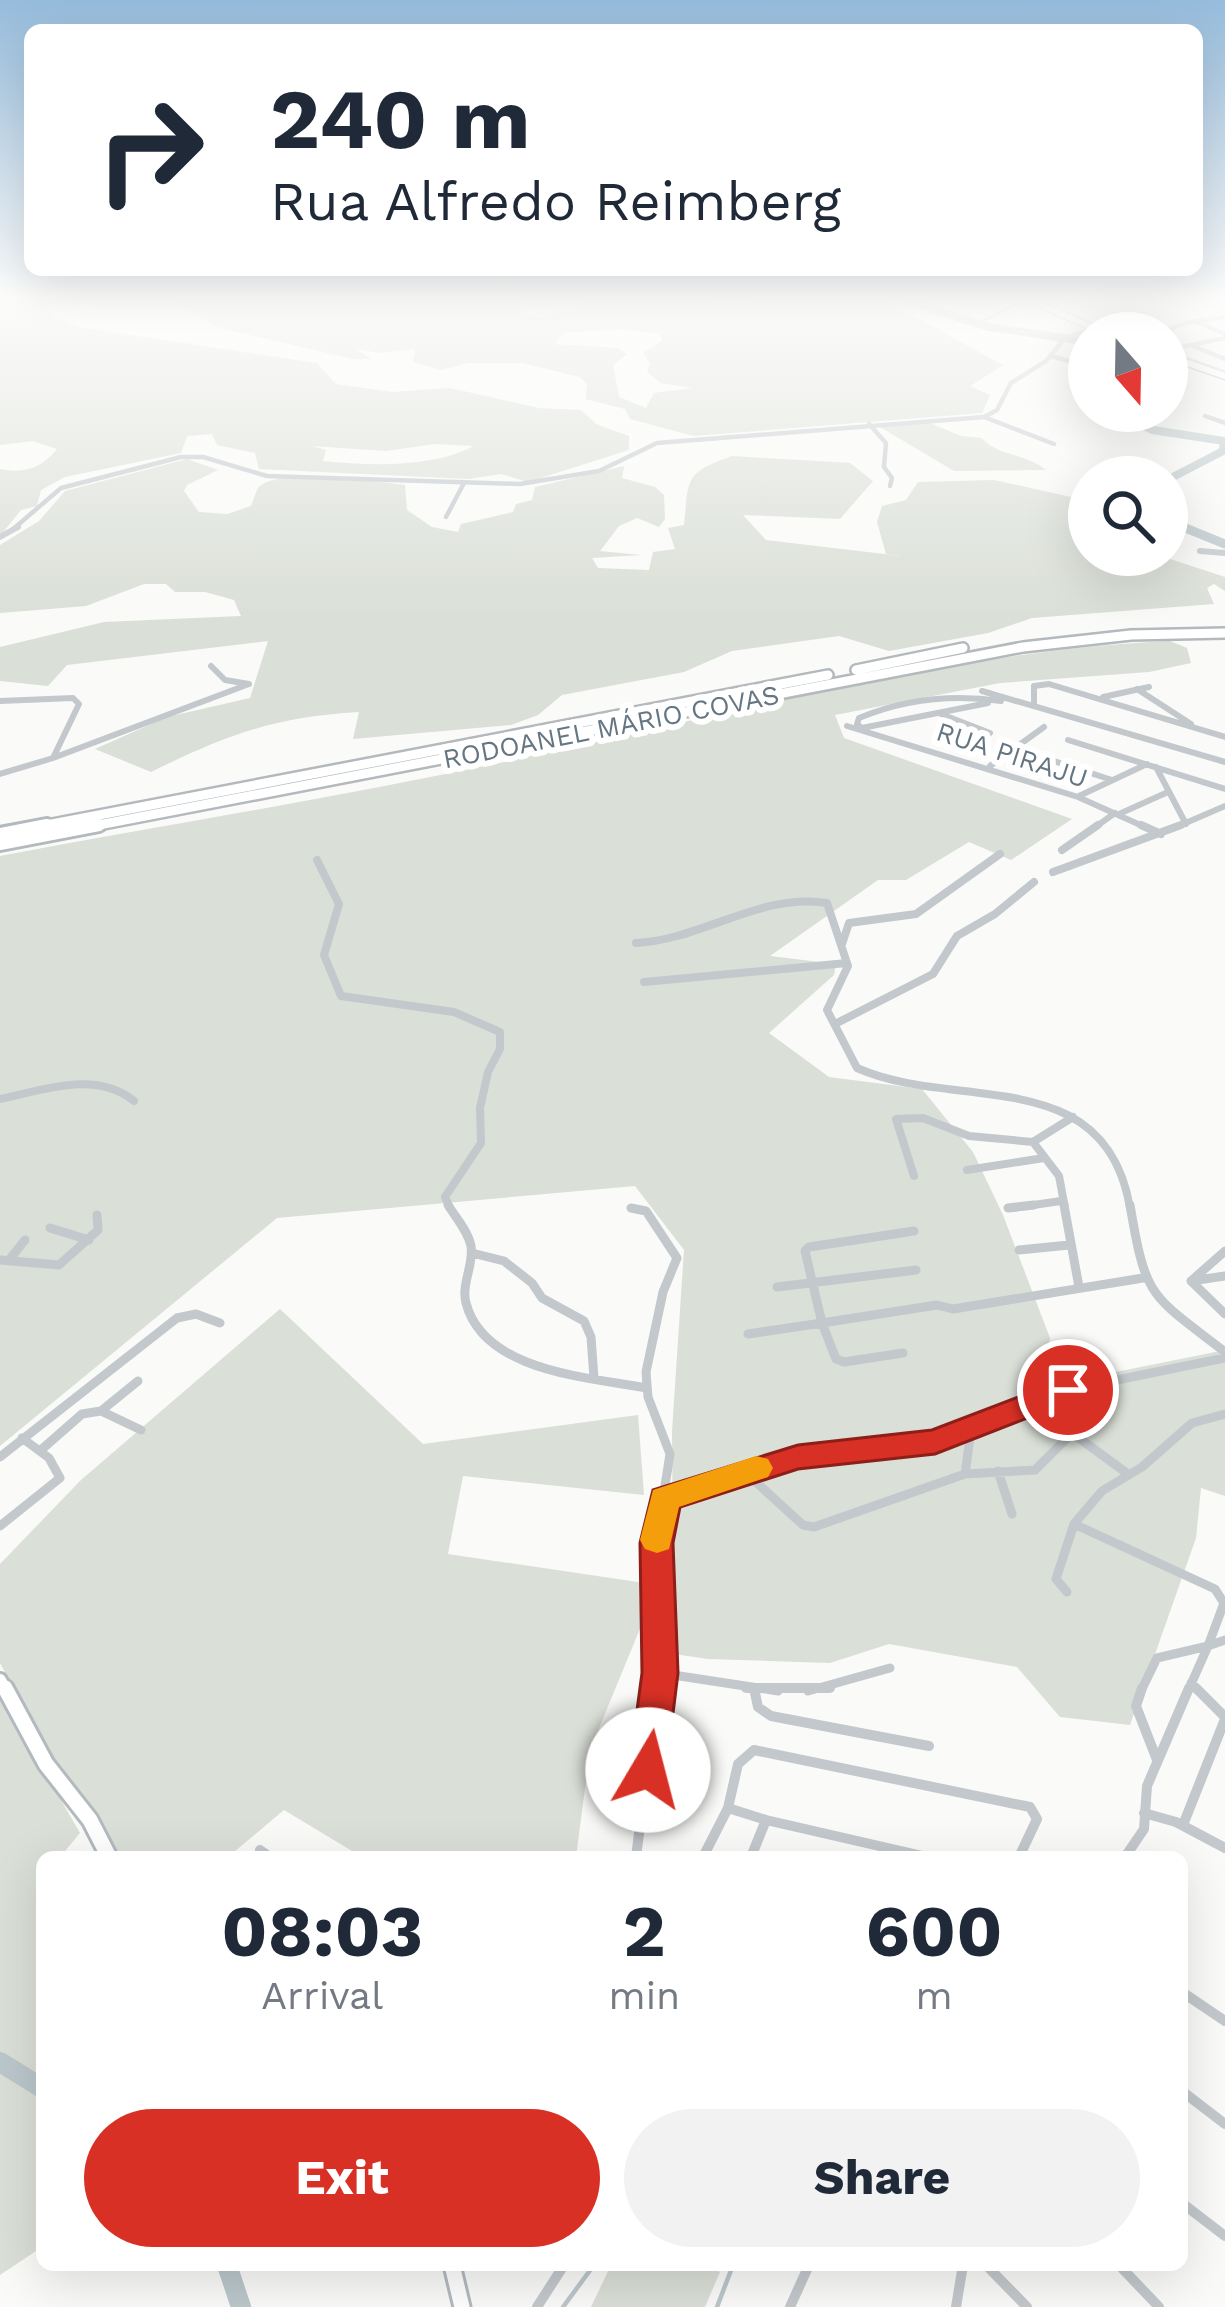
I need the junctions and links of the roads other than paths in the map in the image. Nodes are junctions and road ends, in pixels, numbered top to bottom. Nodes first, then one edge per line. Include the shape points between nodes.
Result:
1 (1001, 403) edge
2 (1205, 416) dead end
3 (984, 417) junction
4 (1225, 423) edge
5 (869, 424) junction
6 (1054, 444) dead end
7 (464, 483) junction
8 (890, 486) dead end
9 (446, 517) dead end
10 (0, 537) edge
11 (1188, 547) edge
12 (1225, 553) edge
13 (1225, 629) edge
14 (211, 665) dead end
15 (1148, 687) dead end
16 (1137, 689) junction
17 (982, 691) dead end
18 (1019, 699) junction
19 (1097, 699) junction
20 (0, 701) edge
21 (1001, 701) junction
22 (1034, 703) junction
23 (938, 712) junction
24 (847, 726) dead end
25 (1044, 727) dead end
26 (1196, 728) junction
27 (864, 730) junction
28 (989, 733) dead end
29 (1222, 735) edge
30 (1067, 740) dead end
31 (1016, 748) junction
32 (53, 758) junction
33 (1225, 762) edge
34 (1147, 764) junction
35 (989, 767) junction
36 (1156, 767) junction
37 (0, 774) edge
38 (1112, 781) junction
39 (1225, 789) edge
40 (1168, 792) junction
41 (1078, 796) junction
42 (1225, 806) edge
43 (1117, 814) junction
44 (1186, 824) junction
45 (0, 834) edge
46 (1161, 835) junction
47 (0, 844) edge
48 (1062, 850) dead end
49 (1000, 854) dead end
50 (317, 860) dead end
51 (1053, 872) dead end
52 (1034, 882) dead end
53 (636, 944) dead end
54 (842, 944) junction
55 (847, 963) junction
56 (644, 982) dead end
57 (835, 1024) junction
58 (0, 1099) edge
59 (134, 1101) dead end
60 (1073, 1118) junction
61 (1033, 1142) junction
62 (1045, 1158) junction
63 (967, 1170) dead end
64 (914, 1176) dead end
65 (1061, 1201) junction
66 (632, 1208) dead end
67 (1009, 1208) dead end
68 (97, 1215) dead end
69 (50, 1228) dead end
70 (914, 1231) dead end
71 (25, 1240) dead end
72 (89, 1240) junction
73 (1069, 1245) junction
74 (1019, 1250) dead end
75 (1225, 1251) edge
76 (472, 1252) junction
77 (4, 1261) edge
78 (916, 1270) dead end
79 (1225, 1276) edge
80 (1143, 1277) junction
81 (1191, 1281) junction
82 (814, 1284) junction
83 (777, 1287) dead end
84 (1079, 1287) junction
85 (1225, 1314) edge
86 (220, 1323) dead end
87 (822, 1323) junction
88 (748, 1334) dead end
89 (903, 1353) dead end
90 (1225, 1355) edge
91 (594, 1378) junction
92 (138, 1381) dead end
93 (646, 1388) junction
94 (101, 1411) junction
95 (1225, 1414) edge
96 (141, 1430) dead end
97 (971, 1430) junction
98 (22, 1438) junction
99 (41, 1450) junction
100 (0, 1457) edge
101 (998, 1471) junction
102 (745, 1472) junction
103 (964, 1474) junction
104 (1128, 1474) junction
105 (664, 1499) junction
106 (1012, 1514) dead end
107 (1074, 1525) junction
108 (0, 1526) edge
109 (1067, 1592) dead end
110 (1225, 1640) edge
111 (1208, 1646) junction
112 (890, 1668) dead end
113 (660, 1673) junction
114 (0, 1680) edge
115 (1191, 1683) junction
116 (754, 1688) junction
117 (1225, 1718) edge
118 (929, 1746) dead end
119 (1156, 1760) junction
120 (728, 1808) junction
121 (1144, 1813) junction
122 (766, 1820) junction
123 (1183, 1825) junction
124 (1225, 1849) edge
125 (106, 1851) edge
126 (637, 1851) edge
127 (707, 1851) edge
128 (753, 1851) edge
129 (902, 1851) edge
130 (1022, 1851) edge
131 (1128, 1851) edge
132 (1188, 1996) edge
133 (1225, 2021) edge
134 (1188, 2096) edge
135 (1225, 2124) edge
136 (1188, 2208) edge
137 (1225, 2236) edge
138 (456, 2271) edge
139 (561, 2271) edge
140 (806, 2271) edge
141 (962, 2271) edge
142 (992, 2271) edge
143 (1125, 2271) edge
144 (1155, 2306) edge
145 (462, 2307) edge
146 (537, 2307) edge
147 (790, 2307) edge
148 (956, 2307) edge
149 (1027, 2307) edge

1 - 3 street
2 - 4 street
3 - 5 street
3 - 6 street
5 - 7 street via 654,443 567,479
5 - 8 street via 886,442
7 - 9 street
7 - 10 street via 262,476 181,457 61,488
11 - 12 street
13 - 45 highway, RODOANEL MÁRIO COVAS via 1125,627 1012,640
13 - 47 highway, RODOANEL MÁRIO COVAS via 1024,647
14 - 32 street via 225,680 250,686
15 - 16 street
16 - 19 street
16 - 26 street
17 - 18 street
18 - 21 street
18 - 22 street
19 - 22 street via 1034,686
19 - 26 street
20 - 32 street via 78,700
21 - 23 street
21 - 27 street via 903,704 859,718
22 - 33 street
23 - 27 street
23 - 28 street
24 - 27 street, RUA PIRAJU
25 - 31 street
26 - 29 street
27 - 35 street, RUA PIRAJU
30 - 34 street
31 - 35 street
31 - 38 street
32 - 37 street
34 - 36 street
34 - 38 street
35 - 41 street, RUA PIRAJU
36 - 39 street
36 - 40 street
38 - 41 street
40 - 43 street
40 - 44 street
41 - 43 street, RUA PIRAJU
42 - 44 street
43 - 46 street, RUA PIRAJU
43 - 48 street
44 - 46 street
46 - 51 street
49 - 54 street via 916,914 849,923
50 - 76 street via 339,904 324,955 341,996 454,1012 500,1032 480,1108 482,1143 446,1198
52 - 57 street via 957,936 933,974
53 - 54 street via 695,938 802,899 827,903
54 - 55 street
55 - 56 street
55 - 57 street via 827,1005
57 - 60 street via 858,1069 870,1076 940,1082
58 - 59 street via 98,1085
60 - 61 street
60 - 80 street via 1122,1166
61 - 62 street
61 - 64 street via 896,1119
62 - 63 street
62 - 65 street via 1059,1176
65 - 67 street
65 - 73 street
66 - 93 street via 646,1211 677,1258 658,1311
68 - 72 street
69 - 72 street
70 - 82 street via 809,1247
71 - 77 street
72 - 77 street via 59,1265
73 - 74 street
73 - 84 street
75 - 81 street
76 - 91 street via 504,1261 542,1298 584,1321
76 - 91 street via 465,1289 472,1318 524,1359
78 - 82 street
79 - 81 street
80 - 84 street
80 - 90 street
81 - 85 street
82 - 83 street
82 - 87 street
84 - 87 street
86 - 98 street via 196,1314 177,1318
87 - 88 street
87 - 89 street via 844,1362
90 - 97 street via 1068,1390
91 - 93 street
92 - 94 street
93 - 105 street via 670,1454
94 - 96 street
94 - 99 street via 82,1414
95 - 104 street via 1192,1423
97 - 102 street via 914,1447 826,1452
97 - 103 street
98 - 99 street
98 - 100 street
99 - 108 street via 59,1480
101 - 103 street
101 - 104 street via 1035,1470 1072,1433
101 - 106 street
102 - 103 street via 814,1528
102 - 105 street
104 - 107 street
105 - 113 street via 656,1543
107 - 109 street via 1056,1579
107 - 111 street via 1215,1589 1224,1603
110 - 111 street
111 - 115 street
111 - 119 street via 1164,1650 1153,1659 1136,1706
112 - 116 street via 827,1689
113 - 116 street
113 - 126 street
114 - 125 main road
115 - 117 street
115 - 119 street
116 - 118 street via 758,1707 772,1716
117 - 123 street
119 - 121 street
120 - 122 street
120 - 127 street
120 - 130 street via 738,1764 754,1750 1030,1808 1037,1819
121 - 123 street
121 - 131 street
122 - 128 street
122 - 129 street
123 - 124 street
132 - 133 street
134 - 135 street
136 - 137 street
138 - 145 main road
139 - 146 street
140 - 147 street
141 - 148 street
142 - 149 street
143 - 144 street

